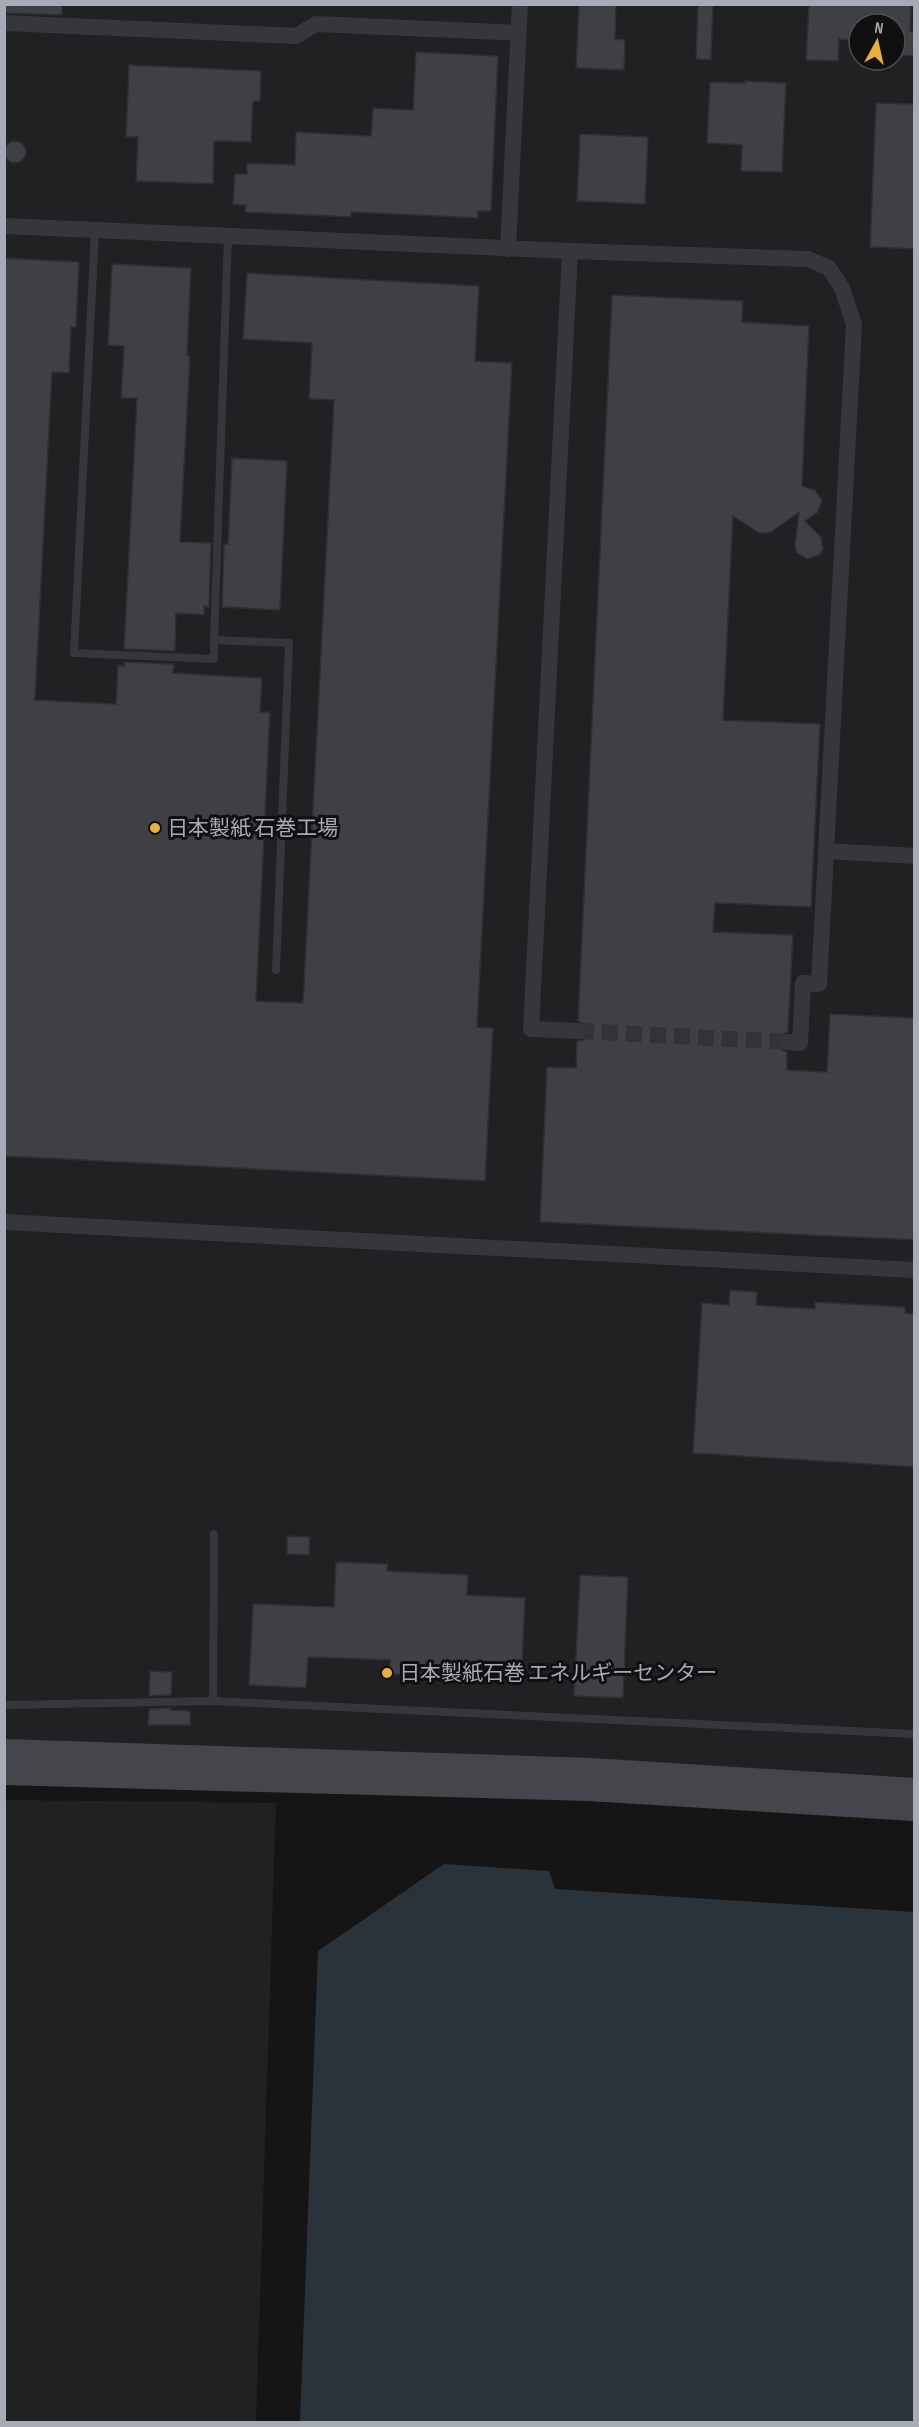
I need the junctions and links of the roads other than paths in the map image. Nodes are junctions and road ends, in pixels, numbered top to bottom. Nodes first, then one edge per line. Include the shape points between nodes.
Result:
1 (520, 4) edge
2 (4, 23) edge
3 (519, 33) junction
4 (4, 226) edge
5 (95, 230) junction
6 (228, 236) junction
7 (508, 249) junction
8 (570, 251) junction
9 (214, 639) junction
10 (826, 851) junction
11 (915, 856) edge
12 (276, 970) dead end
13 (578, 1031) tunnel mouth
14 (788, 1042) dead end
15 (4, 1222) edge
16 (915, 1270) edge
17 (214, 1534) dead end
18 (213, 1701) junction
19 (4, 1705) edge
20 (915, 1734) edge
21 (4, 1751) edge
22 (4, 1773) edge
23 (915, 1790) edge
24 (915, 1809) edge

1 - 3 street
2 - 3 street via 296,36 316,24
3 - 7 street
4 - 5 street
5 - 6 street
5 - 9 lane via 74,653 214,659
6 - 7 street
6 - 9 lane
7 - 8 street
8 - 10 street via 808,259 829,268 842,288 854,324
8 - 13 street via 531,1029
9 - 12 lane via 289,643
10 - 11 street
10 - 14 street via 819,984 803,982 800,1043
15 - 16 street
17 - 18 lane
18 - 19 lane
18 - 20 lane
21 - 23 street via 591,1770
22 - 24 street via 589,1789

